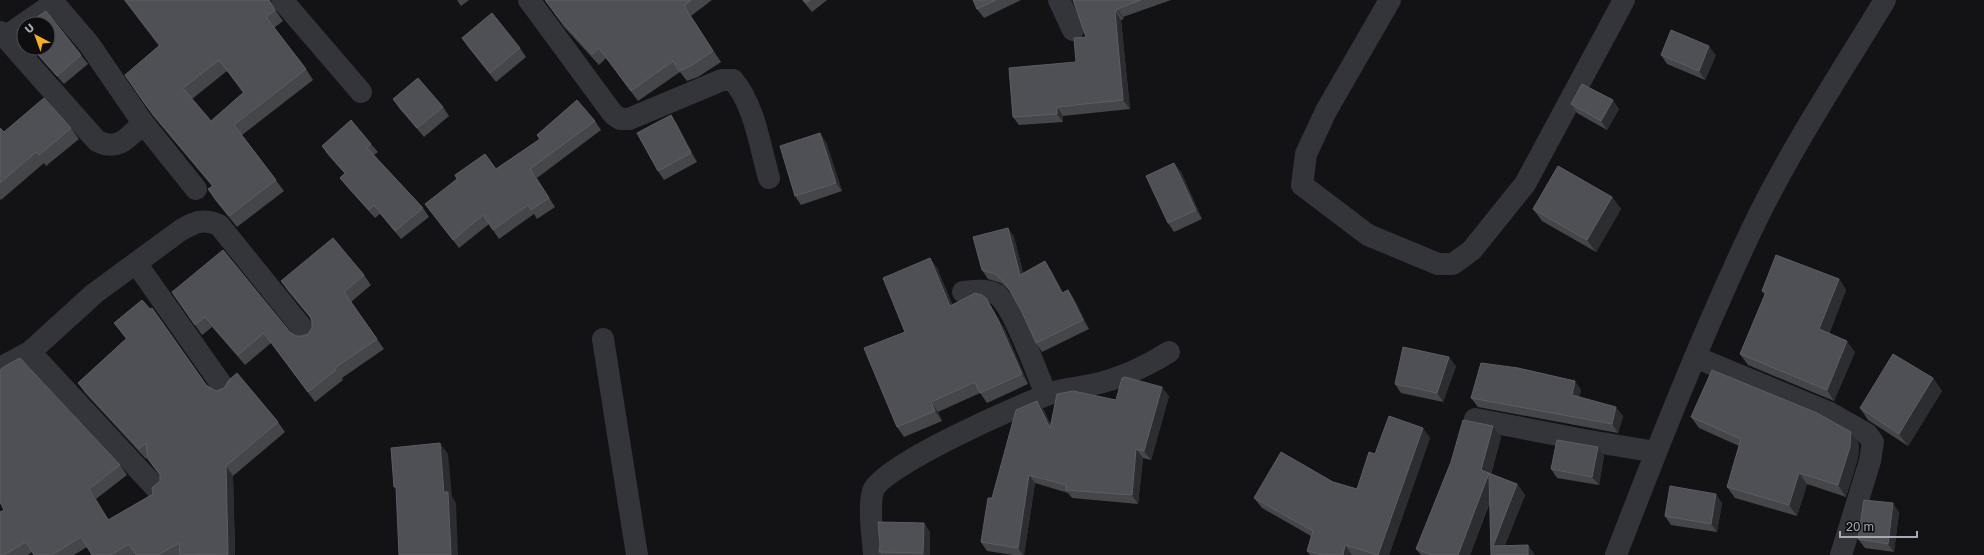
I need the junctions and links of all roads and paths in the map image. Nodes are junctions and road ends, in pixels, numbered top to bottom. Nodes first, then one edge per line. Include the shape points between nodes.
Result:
1 (282, 0) edge
2 (529, 0) edge
3 (1059, 0) edge
4 (1390, 0) edge
5 (1624, 0) edge
6 (1885, 0) edge
7 (1073, 30) dead end
8 (2, 34) edge
9 (361, 92) dead end
10 (143, 123) junction
11 (769, 178) dead end
12 (196, 189) dead end
13 (136, 263) junction
14 (963, 292) dead end
15 (307, 334) edge
16 (603, 339) dead end
17 (30, 352) junction
18 (1169, 352) dead end
19 (1695, 356) junction
20 (0, 368) edge
21 (224, 388) edge
22 (1046, 395) junction
23 (1475, 419) dead end
24 (1656, 452) junction
25 (155, 487) edge
26 (637, 555) edge
27 (874, 555) edge
28 (1616, 555) edge
29 (1841, 555) edge

1 - 9 street
2 - 11 street via 613,114 620,119 629,118 722,80 733,80 740,88 750,111
3 - 7 street
4 - 5 street via 1326,112 1306,154 1302,185 1368,235 1438,264 1454,264 1472,250 1525,184
6 - 19 street via 1787,163 1751,230
8 - 10 street via 98,141 106,146 126,141
8 - 10 street via 47,8 59,9 89,44
10 - 12 street
13 - 15 street via 194,223 209,220 219,224
13 - 17 street via 94,293
13 - 21 street
14 - 22 street via 984,291 995,293 1001,298
16 - 26 street
17 - 20 street
17 - 25 street
18 - 22 street via 1142,368 1092,385
19 - 24 street
19 - 29 street via 1830,413 1867,434 1873,442 1870,461
22 - 27 street via 962,434 910,461 880,481 873,490 871,503
23 - 24 street
24 - 28 street

